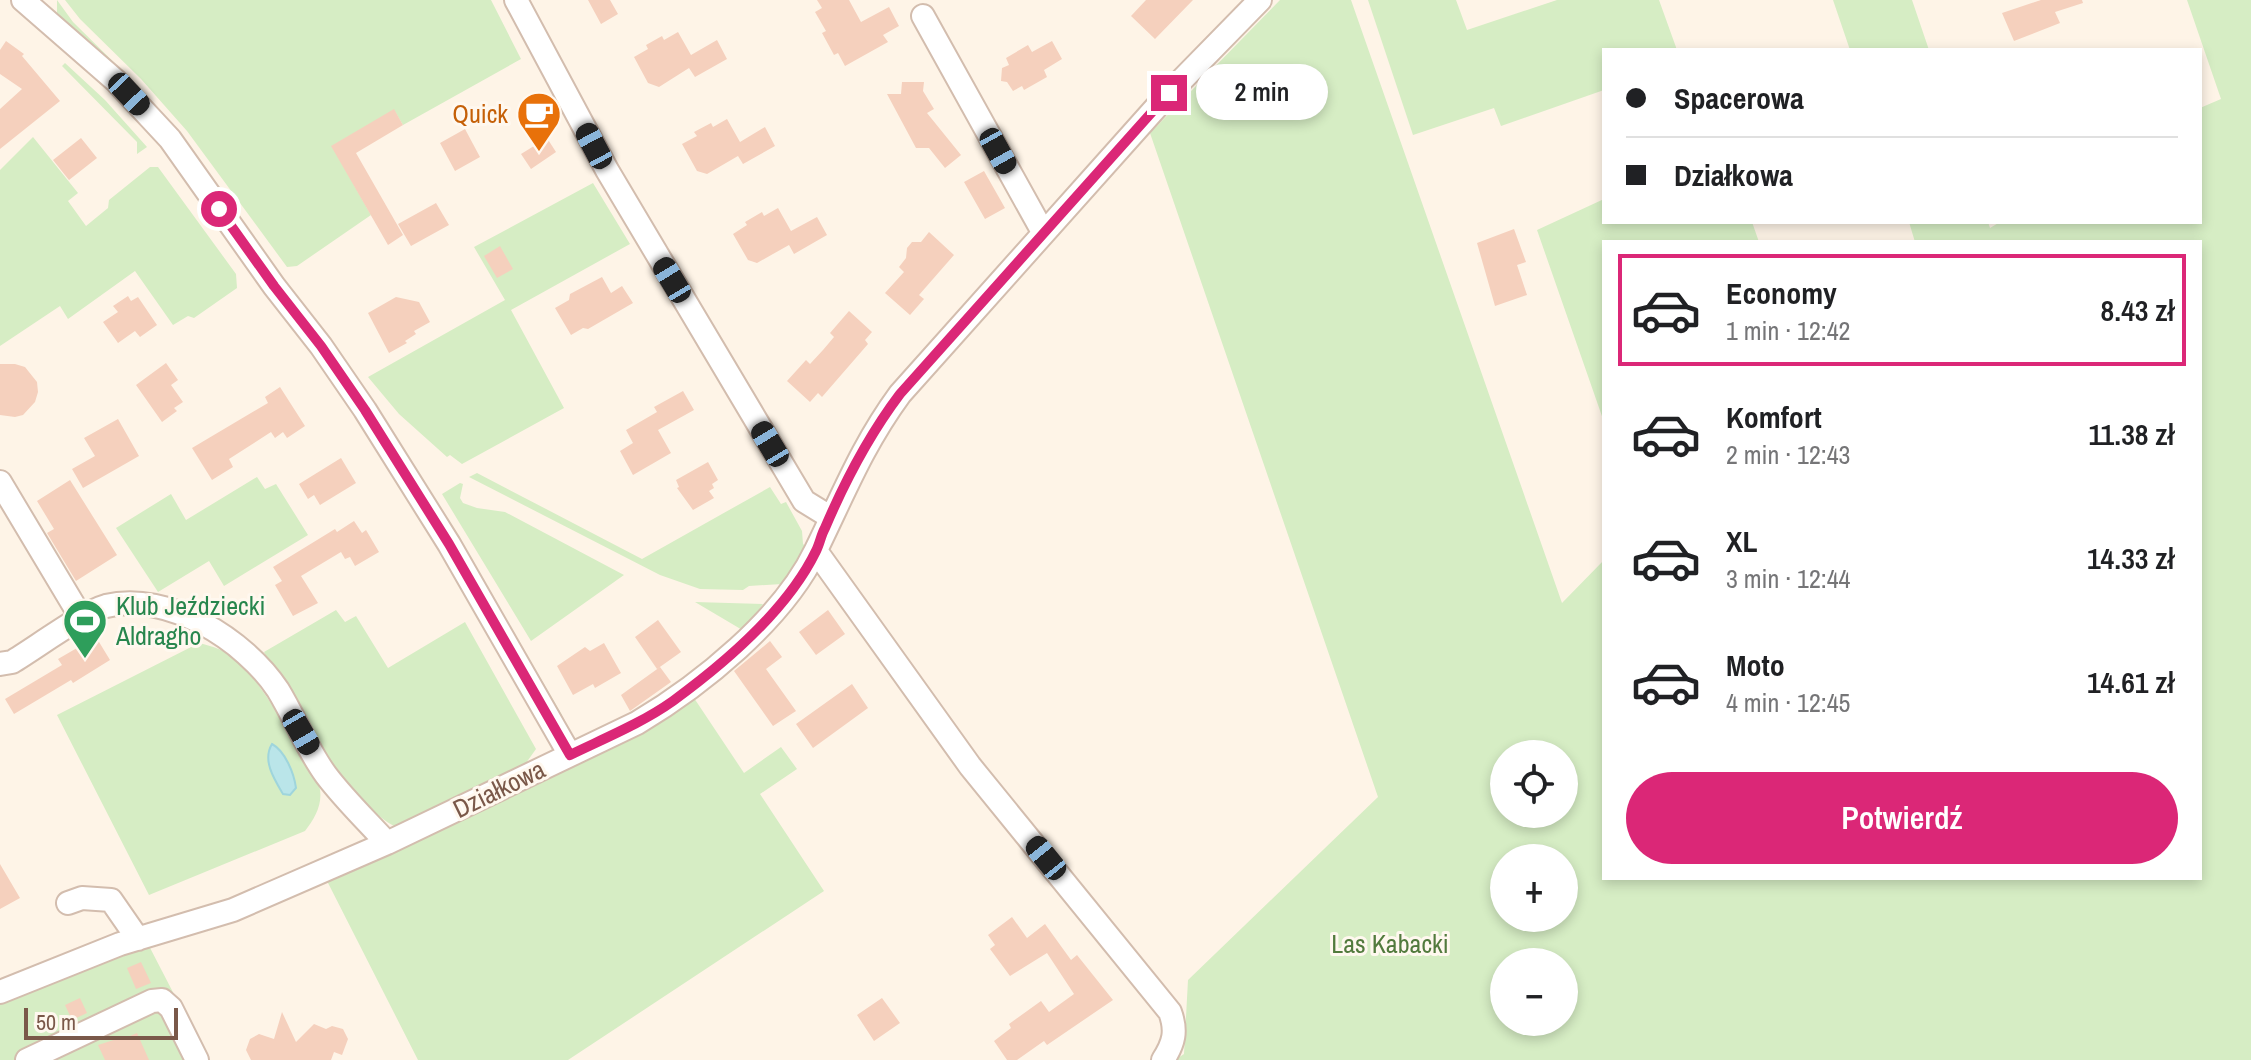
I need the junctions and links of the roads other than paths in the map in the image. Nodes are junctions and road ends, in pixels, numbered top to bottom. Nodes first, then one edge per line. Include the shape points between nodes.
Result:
1 (516, 0) edge
2 (29, 2) edge
3 (1252, 3) edge
4 (923, 16) dead end
5 (1043, 232) junction
6 (0, 482) edge
7 (830, 517) junction
8 (816, 551) junction
9 (82, 619) junction
10 (0, 664) edge
11 (570, 755) junction
12 (387, 843) junction
13 (68, 903) dead end
14 (138, 939) junction
15 (0, 992) edge
16 (35, 1058) edge
17 (197, 1060) edge
18 (1163, 1060) edge

1 - 7 street via 607,170 804,501
2 - 11 street via 170,139 321,346 449,544
3 - 5 street, Działkowa
4 - 5 street
5 - 7 street, Działkowa via 893,403 866,443
6 - 9 street
7 - 8 street, Działkowa
8 - 11 street, Działkowa via 766,621 705,676 637,723
8 - 18 street via 970,766 1170,1012 1175,1036
9 - 10 street via 12,662
9 - 12 street via 104,607 142,605 176,611 237,645 277,689 326,775
11 - 12 street, Działkowa
12 - 14 street, Działkowa via 233,910
13 - 14 street via 82,898 111,900
14 - 15 street, Działkowa
16 - 17 street via 162,1000

